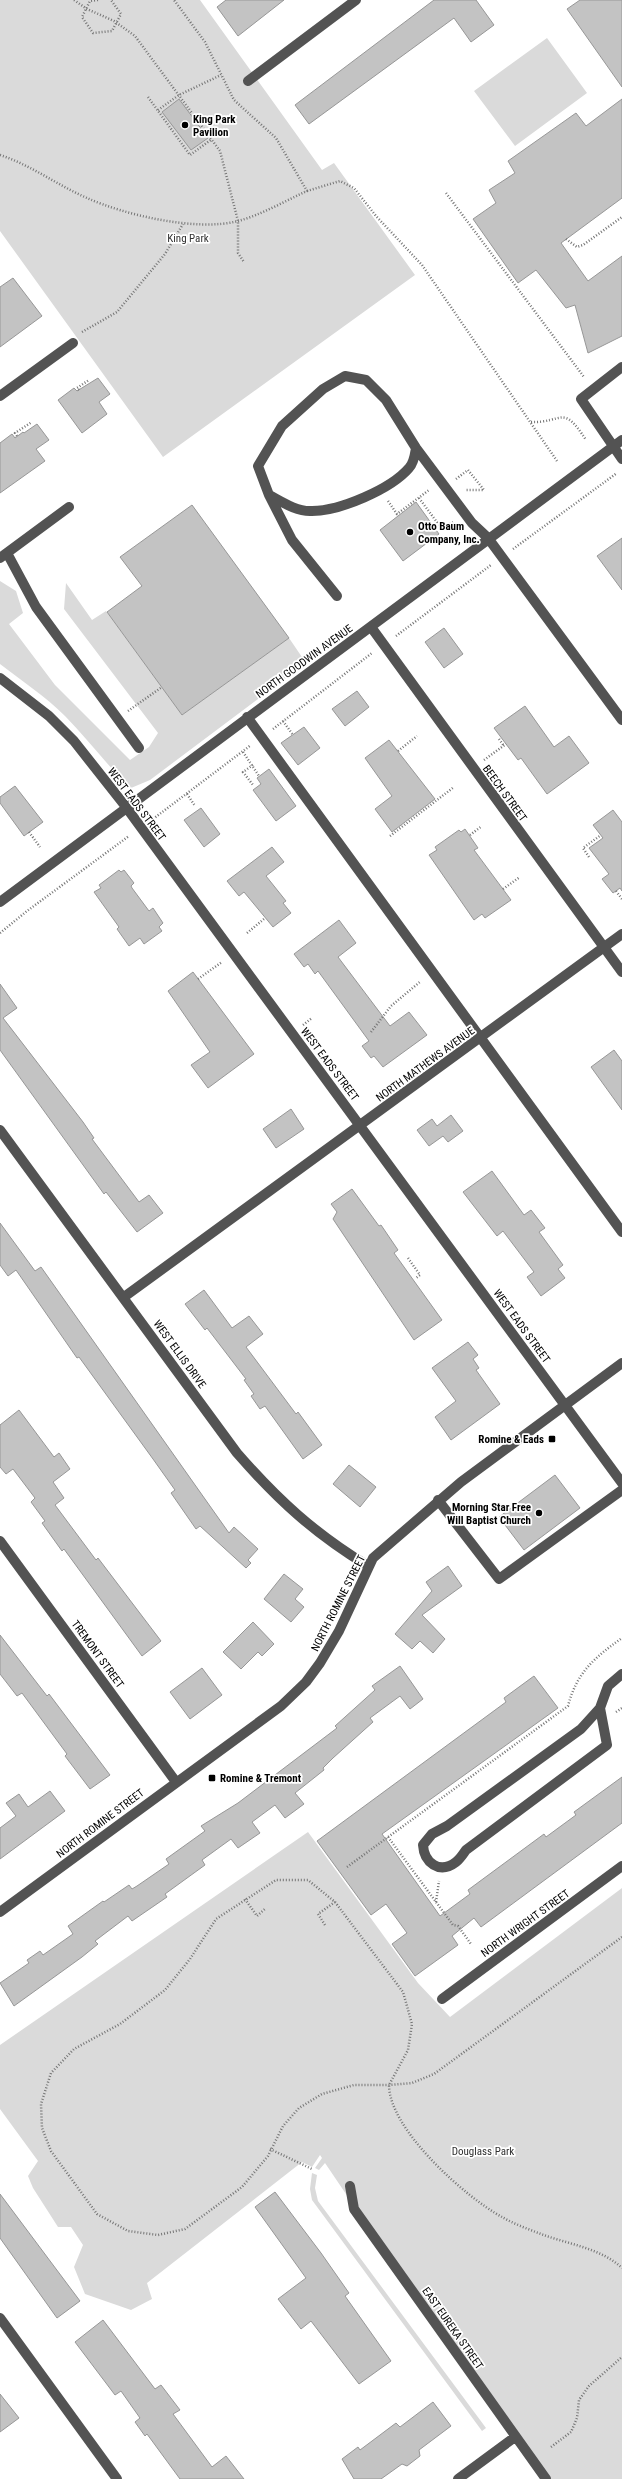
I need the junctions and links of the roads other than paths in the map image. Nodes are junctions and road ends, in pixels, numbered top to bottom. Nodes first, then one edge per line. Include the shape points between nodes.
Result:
1 (356, 0) edge
2 (248, 81) dead end
3 (75, 338) road end
4 (622, 367) edge
5 (0, 396) edge
6 (622, 440) edge
7 (613, 447) junction
8 (416, 448) junction
9 (622, 459) edge
10 (269, 495) junction
11 (69, 507) dead end
12 (488, 538) junction
13 (4, 555) edge
14 (337, 596) dead end
15 (371, 627) junction
16 (0, 678) edge
17 (247, 717) junction
18 (622, 720) edge
19 (140, 748) dead end
20 (126, 807) junction
21 (0, 902) edge
22 (622, 934) edge
23 (604, 948) junction
24 (622, 972) edge
25 (480, 1039) junction
26 (361, 1126) junction
27 (0, 1130) edge
28 (622, 1232) edge
29 (124, 1297) junction
30 (622, 1363) edge
31 (565, 1405) junction
32 (622, 1483) edge
33 (622, 1490) edge
34 (438, 1500) junction
35 (0, 1541) edge
36 (368, 1566) junction
37 (622, 1674) edge
38 (600, 1708) junction
39 (176, 1782) junction
40 (622, 1866) edge
41 (0, 1912) edge
42 (442, 2000) dead end
43 (350, 2186) dead end
44 (0, 2318) edge
45 (515, 2437) junction
46 (117, 2479) edge
47 (458, 2479) edge
48 (546, 2479) edge

1 - 2 street
3 - 5 street
4 - 7 street via 581,399
6 - 7 street, NORTH GOODWIN AVENUE
7 - 9 street
7 - 12 street, NORTH GOODWIN AVENUE
8 - 10 street via 411,467 395,482 332,508 311,512 292,508
8 - 10 street via 386,400 366,380 345,376 323,389 282,426 258,466
8 - 12 street via 464,513
10 - 14 street via 292,540
11 - 13 street
12 - 15 street, NORTH GOODWIN AVENUE
12 - 18 street
13 - 19 street via 36,607
15 - 17 street, NORTH GOODWIN AVENUE
15 - 23 street, BEECH STREET
16 - 20 street, WEST EADS STREET via 49,716 74,741
17 - 20 street, NORTH GOODWIN AVENUE
17 - 25 street
20 - 21 street, NORTH GOODWIN AVENUE
20 - 26 street, WEST EADS STREET
22 - 23 street, NORTH MATHEWS AVENUE
23 - 24 street, BEECH STREET
23 - 25 street, NORTH MATHEWS AVENUE
25 - 26 street, NORTH MATHEWS AVENUE
25 - 28 street
26 - 29 street, NORTH MATHEWS AVENUE
26 - 31 street, WEST EADS STREET
27 - 29 street, WEST ELLIS DRIVE
29 - 36 street, WEST ELLIS DRIVE via 237,1453 267,1487 300,1518
30 - 31 street, NORTH ROMINE STREET
31 - 32 street, WEST EADS STREET
31 - 34 street, NORTH ROMINE STREET
33 - 34 street via 499,1580
34 - 36 street, NORTH ROMINE STREET via 392,1540
35 - 39 street, TREMONT STREET
36 - 39 street, NORTH ROMINE STREET via 339,1631 306,1682 281,1706
37 - 38 street via 608,1686
38 - 38 street via 582,1729 427,1838 423,1845 424,1853 434,1866 441,1867 456,1862 466,1850 607,1745
39 - 41 street, NORTH ROMINE STREET
40 - 42 street, NORTH WRIGHT STREET
43 - 45 street, EAST EUREKA STREET via 354,2209
44 - 46 street
45 - 47 street
45 - 48 street, EAST EUREKA STREET

